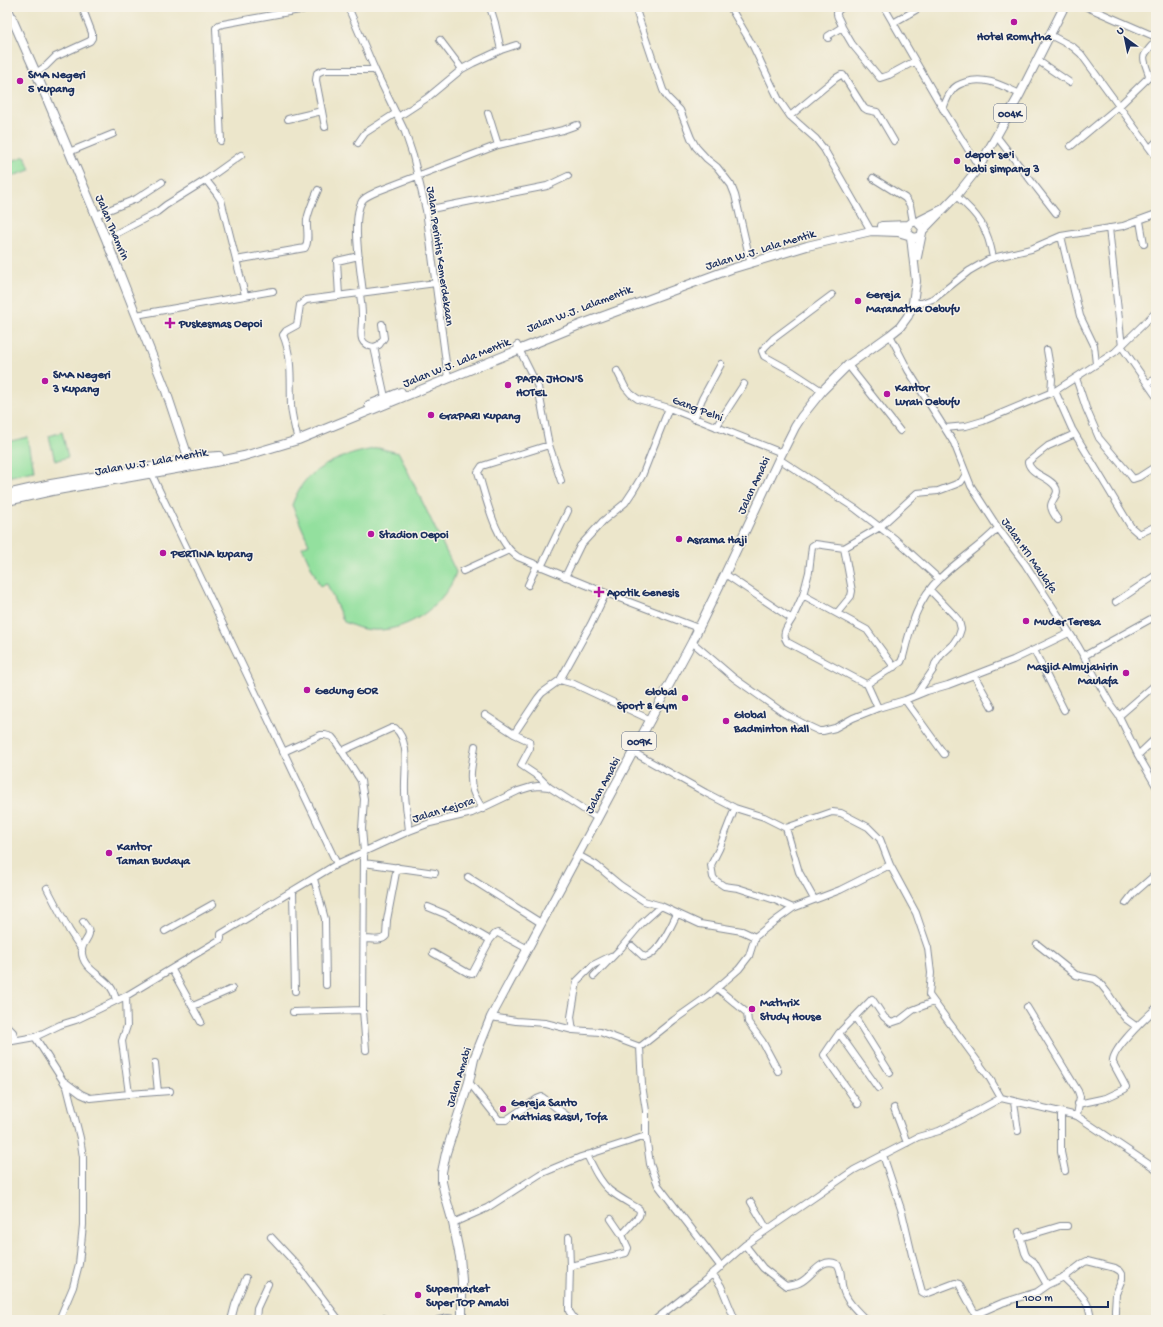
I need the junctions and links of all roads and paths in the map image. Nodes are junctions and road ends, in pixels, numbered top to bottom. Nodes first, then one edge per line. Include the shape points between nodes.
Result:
1 (7, 7) edge
2 (82, 7) edge
3 (316, 7) edge
4 (348, 7) edge
5 (490, 7) edge
6 (635, 7) edge
7 (730, 7) edge
8 (843, 7) edge
9 (884, 7) edge
10 (922, 7) edge
11 (947, 7) edge
12 (952, 7) edge
13 (1088, 7) edge
14 (1061, 8) edge
15 (10, 23) edge
16 (893, 23) junction
17 (842, 26) junction
18 (1050, 35) junction
19 (1156, 37) edge
20 (828, 38) dead end
21 (440, 40) dead end
22 (1156, 41) edge
23 (516, 45) dead end
24 (501, 50) junction
25 (915, 60) junction
26 (1037, 60) junction
27 (462, 69) junction
28 (375, 70) junction
29 (36, 72) junction
30 (1068, 82) dead end
31 (1020, 94) junction
32 (1119, 106) junction
33 (943, 109) junction
34 (322, 111) junction
35 (488, 113) dead end
36 (397, 115) junction
37 (790, 116) junction
38 (288, 119) dead end
39 (577, 125) dead end
40 (325, 127) dead end
41 (113, 134) dead end
42 (997, 137) junction
43 (221, 141) dead end
44 (894, 141) dead end
45 (1156, 142) edge
46 (358, 143) dead end
47 (498, 145) junction
48 (1070, 146) dead end
49 (1150, 148) junction
50 (69, 152) junction
51 (241, 155) dead end
52 (1156, 157) edge
53 (979, 167) junction
54 (418, 176) junction
55 (568, 176) dead end
56 (873, 178) dead end
57 (206, 180) junction
58 (162, 182) dead end
59 (318, 190) dead end
60 (956, 196) junction
61 (946, 208) junction
62 (426, 210) junction
63 (1056, 213) dead end
64 (1156, 214) edge
65 (96, 215) junction
66 (1140, 221) junction
67 (913, 223) junction
68 (1109, 228) junction
69 (870, 229) junction
70 (922, 233) junction
71 (910, 236) junction
72 (1061, 236) junction
73 (106, 240) junction
74 (1144, 244) dead end
75 (359, 256) junction
76 (993, 258) junction
77 (236, 260) junction
78 (750, 260) junction
79 (915, 266) junction
80 (436, 283) junction
81 (273, 291) dead end
82 (361, 293) junction
83 (245, 295) junction
84 (832, 295) dead end
85 (339, 296) junction
86 (913, 303) junction
87 (1156, 312) edge
88 (136, 315) junction
89 (382, 324) dead end
90 (890, 335) junction
91 (374, 347) junction
92 (518, 347) junction
93 (1122, 347) junction
94 (1047, 350) dead end
95 (722, 364) dead end
96 (1096, 364) junction
97 (848, 365) junction
98 (617, 371) dead end
99 (452, 374) junction
100 (1076, 378) junction
101 (1156, 379) edge
102 (1148, 383) junction
103 (744, 384) dead end
104 (822, 391) junction
105 (1053, 392) junction
106 (1156, 396) edge
107 (386, 401) junction
108 (669, 408) junction
109 (694, 419) junction
110 (716, 427) junction
111 (945, 428) junction
112 (900, 431) dead end
113 (1075, 434) junction
114 (297, 437) junction
115 (549, 445) junction
116 (780, 456) junction
117 (190, 462) junction
118 (1156, 466) edge
119 (151, 470) junction
120 (966, 474) junction
121 (561, 481) dead end
122 (7, 494) edge
123 (7, 501) edge
124 (568, 511) dead end
125 (1058, 520) dead end
126 (1156, 526) edge
127 (880, 527) junction
128 (998, 528) junction
129 (844, 548) junction
130 (509, 550) junction
131 (539, 566) junction
132 (463, 571) dead end
133 (725, 574) junction
134 (1156, 575) edge
135 (564, 577) junction
136 (939, 579) junction
137 (528, 585) dead end
138 (930, 590) junction
139 (606, 593) junction
140 (804, 595) junction
141 (1116, 602) dead end
142 (837, 613) junction
143 (1156, 616) edge
144 (792, 619) junction
145 (698, 628) junction
146 (1069, 633) junction
147 (692, 642) junction
148 (1034, 650) junction
149 (1084, 656) junction
150 (894, 667) junction
151 (974, 675) junction
152 (560, 680) junction
153 (867, 684) junction
154 (1156, 684) edge
155 (916, 695) junction
156 (904, 700) junction
157 (992, 707) dead end
158 (878, 708) junction
159 (1064, 710) dead end
160 (485, 715) dead end
161 (1119, 716) junction
162 (651, 720) junction
163 (514, 734) junction
164 (1156, 738) edge
165 (475, 746) dead end
166 (342, 751) junction
167 (284, 752) junction
168 (633, 752) junction
169 (944, 754) dead end
170 (1138, 756) junction
171 (1156, 786) edge
172 (549, 787) junction
173 (483, 808) junction
174 (735, 808) junction
175 (597, 818) junction
176 (786, 828) junction
177 (409, 831) junction
178 (364, 852) junction
179 (578, 855) junction
180 (364, 863) junction
181 (337, 864) junction
182 (890, 865) junction
183 (397, 867) junction
184 (435, 873) dead end
185 (1156, 874) edge
186 (468, 877) dead end
187 (314, 879) junction
188 (47, 888) dead end
189 (293, 891) junction
190 (814, 899) junction
191 (1126, 903) dead end
192 (212, 904) dead end
193 (661, 906) junction
194 (428, 907) dead end
195 (793, 908) junction
196 (677, 914) junction
197 (83, 922) dead end
198 (541, 923) junction
199 (165, 931) dead end
200 (755, 937) junction
201 (364, 939) junction
202 (490, 940) junction
203 (1037, 944) dead end
204 (632, 946) dead end
205 (528, 949) junction
206 (82, 950) junction
207 (433, 953) dead end
208 (614, 955) junction
209 (172, 970) junction
210 (594, 976) dead end
211 (326, 985) dead end
212 (717, 988) junction
213 (232, 989) dead end
214 (295, 991) dead end
215 (126, 996) junction
216 (116, 1000) junction
217 (933, 1002) junction
218 (193, 1006) junction
219 (1027, 1007) dead end
220 (1156, 1008) edge
221 (363, 1010) junction
222 (293, 1012) dead end
223 (491, 1017) junction
224 (854, 1017) junction
225 (201, 1022) dead end
226 (7, 1026) edge
227 (1137, 1027) junction
228 (573, 1030) junction
229 (839, 1033) junction
230 (35, 1037) junction
231 (15, 1040) junction
232 (7, 1042) edge
233 (640, 1046) junction
234 (366, 1050) dead end
235 (155, 1063) dead end
236 (778, 1071) dead end
237 (890, 1073) dead end
238 (64, 1081) junction
239 (469, 1082) junction
240 (878, 1088) dead end
241 (170, 1091) dead end
242 (158, 1092) junction
243 (129, 1094) junction
244 (1001, 1098) junction
245 (1014, 1102) junction
246 (858, 1104) dead end
247 (1078, 1104) junction
248 (894, 1108) dead end
249 (1061, 1113) junction
250 (567, 1116) dead end
251 (1077, 1116) junction
252 (1018, 1131) dead end
253 (646, 1136) junction
254 (907, 1143) junction
255 (587, 1155) junction
256 (883, 1155) junction
257 (1155, 1168) edge
258 (1065, 1171) dead end
259 (751, 1202) dead end
260 (611, 1219) dead end
261 (453, 1223) junction
262 (1067, 1226) dead end
263 (767, 1229) junction
264 (622, 1235) junction
265 (271, 1237) dead end
266 (569, 1237) dead end
267 (745, 1245) junction
268 (570, 1266) junction
269 (721, 1267) junction
270 (712, 1273) junction
271 (246, 1278) dead end
272 (1063, 1278) junction
273 (268, 1284) dead end
274 (1046, 1285) junction
275 (979, 1313) junction
276 (59, 1320) edge
277 (231, 1320) edge
278 (256, 1320) edge
279 (340, 1320) edge
280 (377, 1320) edge
281 (390, 1320) edge
282 (438, 1320) edge
283 (461, 1320) edge
284 (575, 1320) edge
285 (655, 1320) edge
286 (735, 1320) edge
287 (866, 1320) edge
288 (983, 1320) edge
289 (1091, 1320) edge
290 (1115, 1320) edge

1 - 15 main road, Jalan Thamrin
2 - 29 street via 92,33 90,41 55,57
3 - 43 street via 223,24 216,28
4 - 28 street, Jalan Perintis Kemerdekaan
5 - 24 street
6 - 78 street via 663,90 680,110 696,147 717,167 736,195
7 - 37 street via 753,46 778,100
8 - 17 street via 837,13
9 - 16 street
10 - 16 street
11 - 12 street
13 - 19 street
14 - 18 main road, 004K
15 - 29 main road, Jalan Thamrin
16 - 25 street
17 - 20 street
17 - 25 street via 852,44 880,78
18 - 26 main road, 004K
18 - 32 street via 1081,54
21 - 27 street
22 - 32 street via 1143,58 1148,78
23 - 24 street
24 - 27 street
25 - 33 street
26 - 30 street
26 - 31 main road, 004K
27 - 36 street via 445,84
28 - 34 street via 324,70 317,73
28 - 36 street, Jalan Perintis Kemerdekaan
29 - 50 main road, Jalan Thamrin
31 - 33 street via 992,82 971,80 953,89
31 - 42 main road, 004K
32 - 48 street
32 - 49 street
33 - 53 street
34 - 38 street
34 - 40 street
35 - 47 street
36 - 46 street via 365,133
36 - 54 street, Jalan Perintis Kemerdekaan
37 - 44 street via 843,75 864,108 877,112
37 - 69 street via 824,149
39 - 47 street
41 - 50 street
42 - 53 main road, 004K
42 - 63 street
45 - 49 street
47 - 54 street
49 - 52 street
50 - 65 main road, Jalan Thamrin
51 - 57 street
53 - 60 main road, 004K
54 - 62 street, Jalan Perintis Kemerdekaan
54 - 75 street via 378,191 362,202 356,242
55 - 62 street via 547,186
56 - 67 street via 909,202
57 - 73 street via 157,212
57 - 77 street via 221,200
58 - 65 street via 136,199
59 - 77 street via 308,215 307,246
60 - 61 main road, 004K
60 - 76 street via 977,216 987,232
61 - 67 main road, 004K
61 - 70 main road, 004K
62 - 80 street, Jalan Perintis Kemerdekaan
64 - 66 street
65 - 73 main road, Jalan Thamrin
66 - 68 street
66 - 74 street
67 - 69 main road, Jalan W.J. Lalamentik
67 - 70 main road via 922,225
67 - 71 main road via 907,230
68 - 72 street
68 - 93 street
69 - 71 main road, Jalan W.J. Lala Mentik
69 - 78 main road, Jalan W.J. Lalamentik
69 - 92 main road, Jalan W.J. Lala Mentik via 731,268
70 - 71 main road via 918,238
70 - 79 main road, Jalan Amabi / 009K
71 - 79 main road, Jalan Amabi / 009K
72 - 76 street via 1031,249
72 - 96 street via 1080,316 1094,345
73 - 88 main road, Jalan Thamrin
75 - 82 street
75 - 85 street via 336,261
76 - 86 street via 969,271 935,298
77 - 83 street
78 - 92 main road, Jalan W.J. Lalamentik via 622,304
79 - 86 main road, Jalan Amabi / 009K
80 - 82 street
80 - 99 street, Jalan Perintis Kemerdekaan
81 - 83 street
82 - 85 street
82 - 91 street via 361,337 365,343
83 - 88 street
84 - 104 street via 764,346 762,352 764,356
85 - 114 street via 302,302 297,325 283,335 289,356 291,406
86 - 90 main road, Jalan Amabi / 009K via 908,316
87 - 93 street
88 - 117 main road, Jalan Thamrin via 165,388
89 - 91 street via 384,338
90 - 97 main road, Jalan Amabi / 009K
90 - 111 street, Jalan HTI Maulafa via 908,370
91 - 107 street
92 - 99 main road, Jalan W.J. Lala Mentik
92 - 115 street via 538,387
93 - 96 street
93 - 102 street
94 - 105 street
95 - 109 street
96 - 100 street
97 - 104 main road, Jalan Amabi / 009K
97 - 112 street
98 - 108 street, Gang Pelni via 625,387 638,399
99 - 107 main road, Jalan W.J. Lala Mentik
100 - 105 street
100 - 118 street via 1099,438 1131,476 1139,477
101 - 102 street
102 - 106 street
103 - 110 street
104 - 116 main road, Jalan Amabi / 009K via 802,416
105 - 111 street via 983,421
105 - 113 street
107 - 114 main road, Jalan W.J. Lala Mentik
108 - 109 street, Gang Pelni
108 - 135 street via 634,491 580,546
109 - 110 street, Gang Pelni
110 - 116 street, Gang Pelni
111 - 120 street, Jalan HTI Maulafa
113 - 125 street via 1048,446 1028,462 1034,472 1050,481 1056,488 1057,494 1051,506
113 - 126 street via 1135,532 1141,534
114 - 117 main road
115 - 121 street
115 - 130 street via 479,469 491,513
116 - 127 street, Gang Pelni
116 - 133 main road, Jalan Amabi / 009K
117 - 119 main road
119 - 122 main road via 51,484
119 - 123 main road, Jalan W.J. Lala Mentik
119 - 167 street
120 - 127 street via 961,482 954,485 938,491 917,493
120 - 128 street, Jalan HTI Maulafa
124 - 131 street
127 - 129 street
127 - 136 street, Gang Pelni
128 - 136 street
128 - 146 street, Jalan HTI Maulafa via 1025,564
129 - 140 street via 815,544 812,546
129 - 142 street via 852,591
130 - 131 street
130 - 132 street
131 - 135 street
131 - 137 street
133 - 144 street
133 - 145 main road, Jalan Amabi / 009K
134 - 141 street
135 - 139 street
136 - 138 street
138 - 150 street via 913,619 903,658
138 - 155 street via 954,615 961,629
139 - 145 street
139 - 152 street via 592,624
140 - 142 street
140 - 144 street
142 - 150 street via 867,630
143 - 149 street
144 - 153 street via 784,634 787,642
145 - 147 main road, Jalan Amabi / 009K
146 - 148 street
146 - 149 street, Jalan HTI Maulafa
147 - 158 street via 718,666 785,714 819,730 827,731
147 - 162 main road, Jalan Amabi / 009K
148 - 151 street
148 - 159 street
149 - 161 street, Jalan HTI Maulafa
150 - 153 street
151 - 155 street
151 - 157 street
152 - 162 street
152 - 163 street via 542,693
153 - 158 street
154 - 161 street
155 - 156 street
156 - 158 street
156 - 169 street
160 - 163 street
161 - 170 street, Jalan HTI Maulafa
162 - 168 main road, Jalan Amabi / 009K
163 - 172 street via 530,743 521,765
164 - 170 street
165 - 173 street via 470,769 471,782 473,793
166 - 167 street via 332,737 325,735
166 - 177 street via 392,728 398,731 406,752 405,792
166 - 178 street via 362,784
167 - 181 street
168 - 174 street
168 - 175 main road, Jalan Amabi / 009K
170 - 171 street, Jalan HTI Maulafa
172 - 173 street, Jalan Kejora via 538,786 518,791
172 - 175 street
173 - 177 street, Jalan Kejora via 472,813 430,822
174 - 176 street via 764,817
174 - 195 street via 711,865 713,877 724,886 738,888
175 - 179 main road, Jalan Amabi / 009K
176 - 182 street via 832,812 841,813 868,827 880,839
176 - 190 street via 799,872
177 - 178 street, Jalan Kejora
178 - 180 street
178 - 181 street, Jalan Kejora
179 - 193 street via 644,900
179 - 198 main road, Jalan Amabi / 009K
180 - 183 street
180 - 201 street
181 - 187 street, Jalan Kejora
182 - 190 street via 840,890
182 - 217 street via 916,913 928,948 931,973 928,995
183 - 184 street
183 - 201 street via 386,936 379,940
185 - 191 street
186 - 198 street
187 - 189 street, Jalan Kejora
187 - 211 street via 325,919
188 - 206 street
189 - 209 street, Jalan Kejora via 222,934 221,939
189 - 214 street
190 - 195 street
192 - 199 street
193 - 196 street
193 - 208 street
194 - 202 street via 438,910
195 - 200 street
196 - 200 street via 700,924 742,931
196 - 204 street via 663,940 649,956 644,957
197 - 206 street via 89,934
198 - 205 main road, Jalan Amabi / 009K
200 - 212 street via 749,956
201 - 221 street
202 - 205 street via 498,933
202 - 207 street via 472,974
203 - 227 street via 1076,975 1099,982 1118,1010
205 - 223 main road, Jalan Amabi / 009K
206 - 216 street via 88,967 110,985
208 - 210 street
208 - 228 street via 593,965 577,982 570,1017
209 - 215 street, Jalan Kejora
209 - 218 street
212 - 233 street
212 - 236 street via 747,1013 748,1022 762,1041
213 - 218 street
215 - 216 street, Jalan Kejora
215 - 243 street via 127,1026 122,1040
216 - 230 street, Jalan Kejora
217 - 224 street via 891,1023 872,999
217 - 244 street via 989,1077
218 - 225 street
219 - 247 street via 1078,1091
220 - 227 street
221 - 222 street
221 - 234 street
223 - 228 street via 545,1023
223 - 239 main road, Jalan Amabi / 009K via 474,1059
224 - 229 street
224 - 237 street
226 - 231 street via 13,1032
227 - 247 street via 1117,1049 1113,1060 1125,1089 1106,1098
228 - 233 street via 600,1032
229 - 240 street
229 - 246 street via 824,1055
230 - 231 street, Jalan Kejora
230 - 238 street
231 - 232 street, Jalan Kejora
233 - 253 street
235 - 242 street
238 - 243 street via 90,1098
238 - 276 street via 70,1094 80,1138 83,1157 83,1200 81,1252 77,1276
239 - 250 street via 497,1118 502,1120 542,1097
239 - 261 main road, Jalan Amabi / 009K via 442,1172 442,1182
241 - 242 street
242 - 243 street
244 - 245 street
244 - 254 street via 950,1126
245 - 249 street
245 - 252 street
247 - 251 street
248 - 254 street
249 - 251 street
249 - 258 street via 1061,1152
251 - 257 street
253 - 255 street
253 - 269 street via 650,1164 658,1185
254 - 256 street
255 - 261 street via 540,1174 487,1208
255 - 264 street via 606,1186 640,1210
256 - 263 street via 854,1170
256 - 275 street via 902,1212 922,1292 926,1294 959,1284 973,1310
259 - 263 street
260 - 264 street
261 - 283 main road, Jalan Amabi / 009K via 460,1260
262 - 274 street via 1020,1235 1027,1257 1034,1262
263 - 267 street
264 - 268 street via 628,1248 626,1253
265 - 279 street via 299,1267
266 - 268 street
267 - 269 street
267 - 287 street via 763,1268 786,1286 799,1283 828,1262 837,1264 841,1272 844,1293
268 - 284 street via 568,1307
269 - 270 street
270 - 285 street
270 - 286 street via 722,1286
271 - 277 street
272 - 274 street
272 - 289 street via 1084,1297
272 - 290 street via 1087,1261 1120,1271 1122,1279 1116,1294
273 - 278 street via 257,1308
274 - 275 street via 1031,1295
275 - 288 street
280 - 281 street
282 - 283 street

